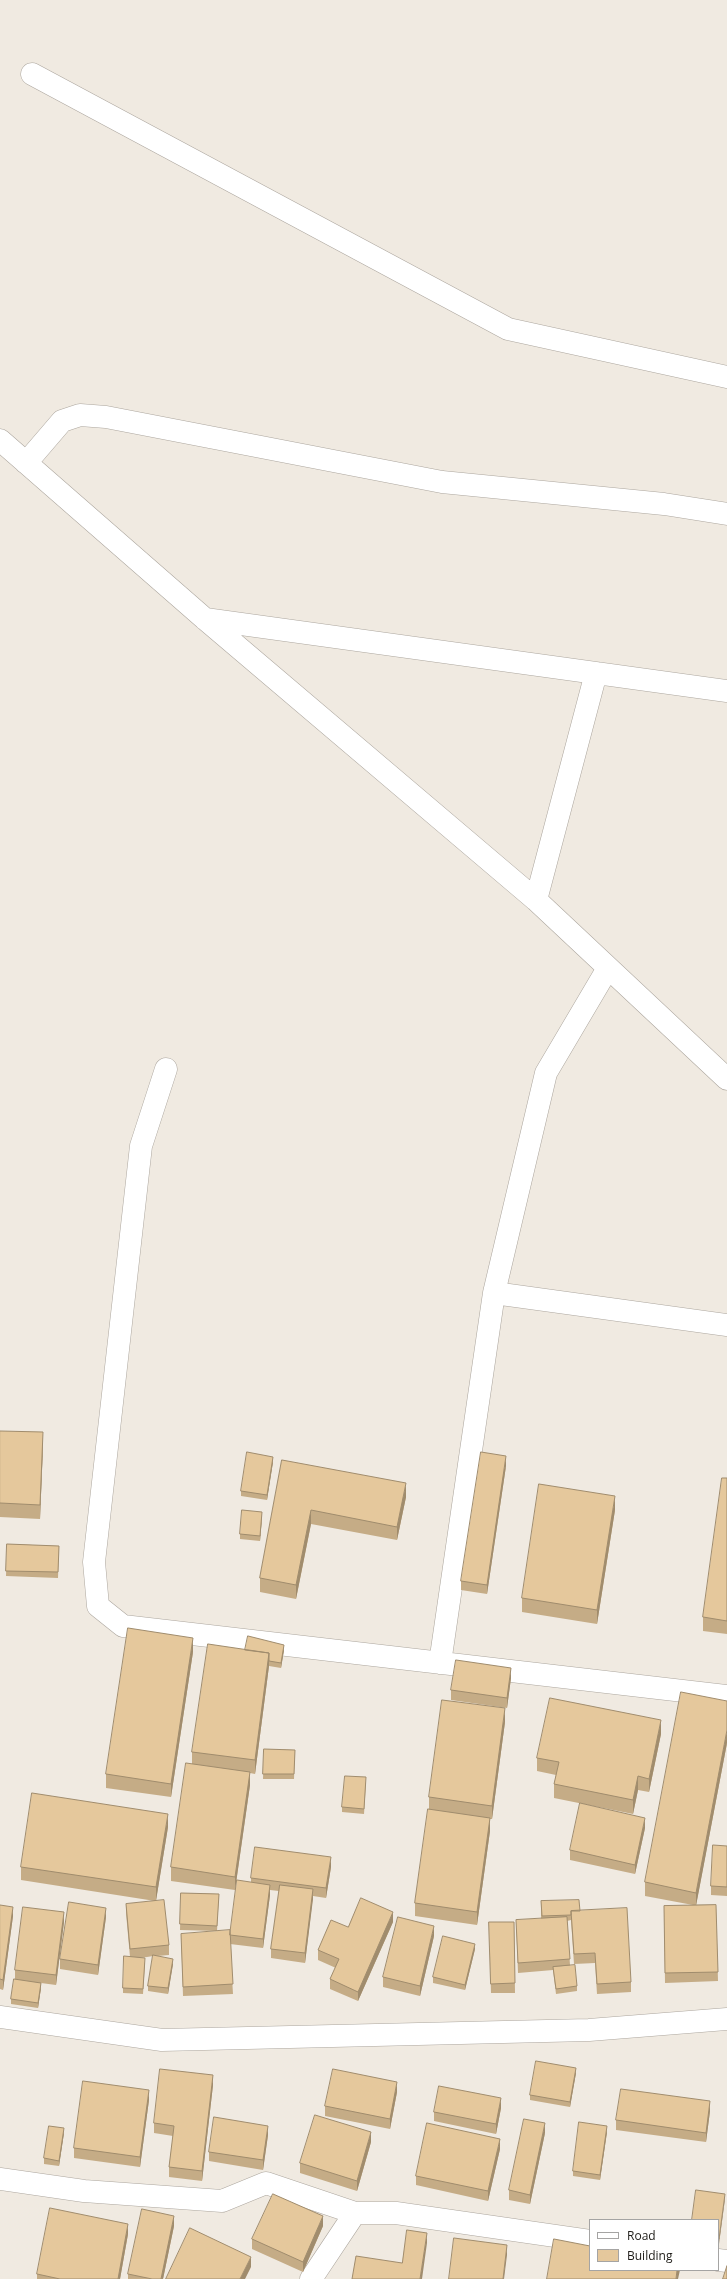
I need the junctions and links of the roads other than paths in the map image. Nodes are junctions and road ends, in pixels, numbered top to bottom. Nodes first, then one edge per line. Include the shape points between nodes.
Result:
1 (32, 74) dead end
2 (727, 377) edge
3 (0, 440) edge
4 (26, 463) junction
5 (727, 514) edge
6 (205, 619) junction
7 (596, 673) junction
8 (727, 691) edge
9 (536, 900) junction
10 (608, 968) junction
11 (166, 1069) dead end
12 (727, 1079) edge
13 (494, 1293) junction
14 (727, 1325) edge
15 (440, 1663) junction
16 (727, 1696) edge
17 (0, 2017) edge
18 (727, 2019) edge
19 (0, 2179) edge
20 (355, 2213) junction
21 (589, 2241) edge
22 (311, 2279) edge

1 - 2 street via 508,329
3 - 4 street
4 - 5 street via 62,421 80,415 106,417 442,482 664,504
4 - 6 street
6 - 7 street
6 - 9 street
7 - 8 street
7 - 9 street
9 - 10 street
10 - 12 street
10 - 13 street via 546,1073
11 - 15 street via 141,1146 94,1562 98,1606 123,1626
13 - 14 street
13 - 15 street
15 - 16 street
17 - 18 street via 162,2040 589,2030
19 - 20 street via 84,2191 222,2201 266,2183
20 - 21 street via 396,2213
20 - 22 street

